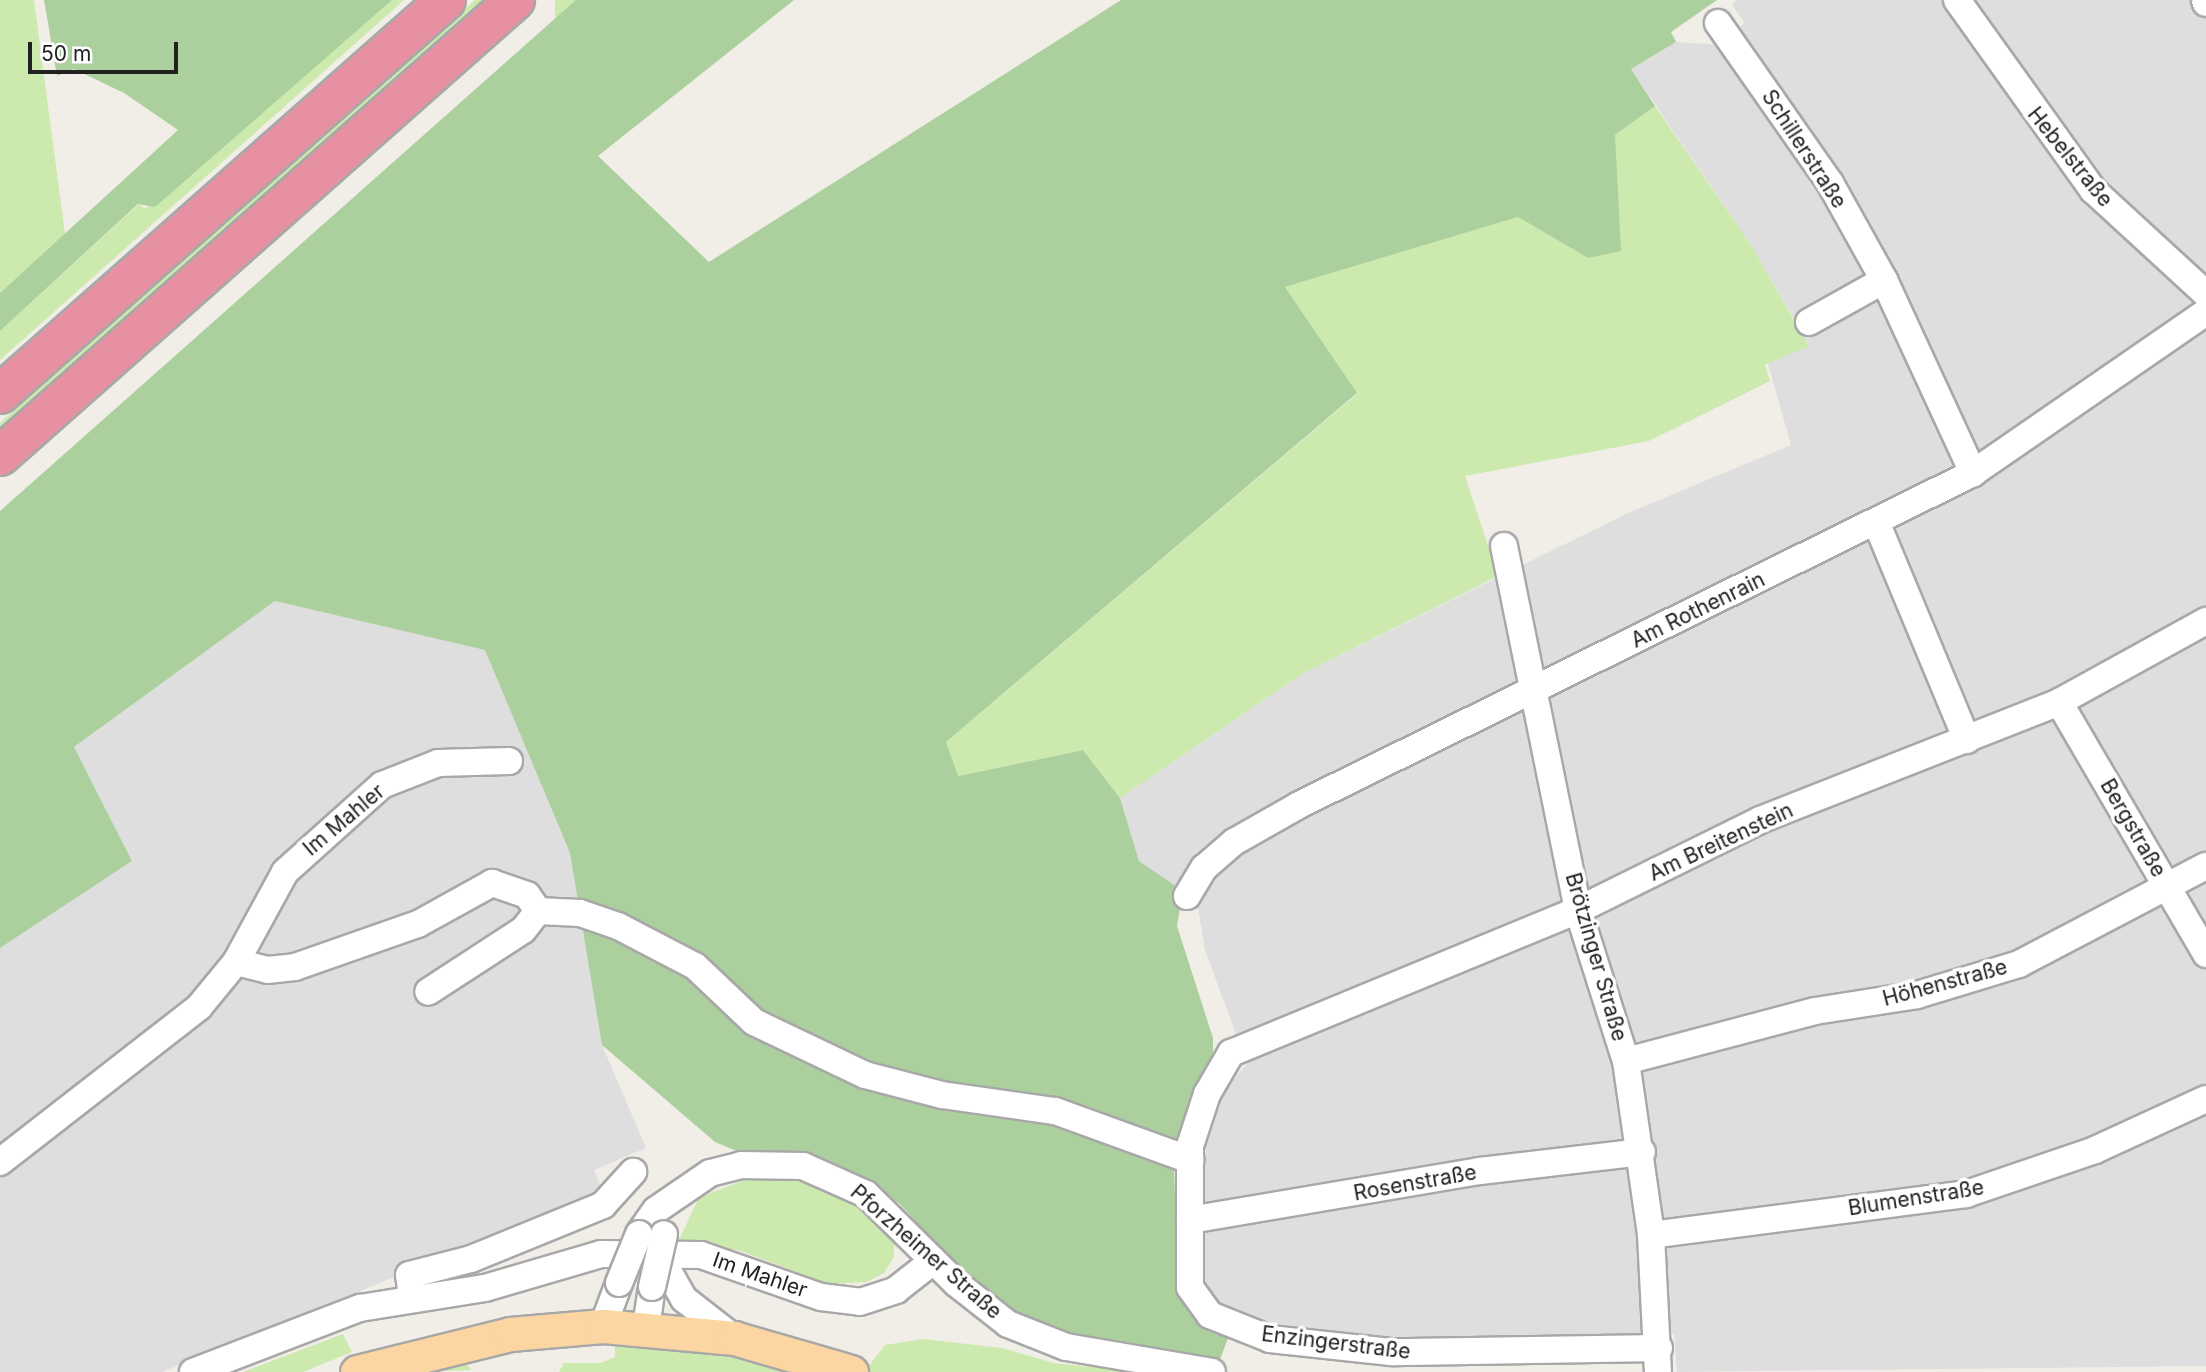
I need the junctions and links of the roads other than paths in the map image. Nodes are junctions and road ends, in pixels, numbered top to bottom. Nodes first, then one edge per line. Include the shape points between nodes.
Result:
1 (446, 0) edge
2 (515, 0) edge
3 (1958, 0) edge
4 (1718, 23) dead end
5 (1884, 280) junction
6 (2206, 294) edge
7 (2206, 312) edge
8 (1809, 322) dead end
9 (0, 394) edge
10 (0, 456) edge
11 (1973, 473) junction
12 (1877, 524) junction
13 (1504, 546) dead end
14 (2206, 621) edge
15 (1536, 692) junction
16 (2059, 702) junction
17 (1967, 740) junction
18 (509, 761) dead end
19 (2206, 866) edge
20 (2168, 889) junction
21 (1187, 896) dead end
22 (1578, 910) junction
23 (538, 911) junction
24 (2206, 954) edge
25 (236, 962) junction
26 (428, 992) dead end
27 (1231, 1052) joint
28 (1626, 1061) junction
29 (2206, 1099) edge
30 (1642, 1152) junction
31 (1190, 1160) junction
32 (0, 1161) edge
33 (633, 1172) dead end
34 (1190, 1220) junction
35 (1651, 1235) junction
36 (654, 1241) junction
37 (933, 1261) junction
38 (663, 1287) junction
39 (412, 1298) junction
40 (603, 1326) junction
41 (646, 1327) junction
42 (734, 1339) junction
43 (1658, 1360) edge
44 (849, 1371) edge
45 (193, 1372) edge
46 (357, 1372) edge
47 (1212, 1372) edge

1 - 9 highway
2 - 10 highway
3 - 6 street, Hebelstraße via 2093,190
4 - 5 street, Schillerstraße via 1830,183
5 - 8 street
5 - 11 street, Schillerstraße
7 - 11 street, Am Rothenrain
11 - 12 street, Am Rothenrain
12 - 15 street, Am Rothenrain
12 - 17 street
13 - 15 street, Brötzinger Straße
14 - 16 street, Am Breitenstein
15 - 21 street, Am Rothenrain via 1368,769 1234,842 1204,868
15 - 22 street, Brötzinger Straße
16 - 17 street, Am Breitenstein
16 - 20 street, Bergstraße
17 - 22 street, Am Breitenstein via 1760,820
18 - 25 street, Im Mahler via 438,763 382,785 285,872
19 - 20 street, Höhenstraße
20 - 24 street, Bergstraße
20 - 28 street, Höhenstraße via 2019,964 1917,995 1815,1011
22 - 27 street, Am Breitenstein
22 - 28 street, Brötzinger Straße
23 - 25 street via 514,886 492,883 418,924 307,963 267,970
23 - 26 street via 523,930
23 - 31 street via 580,913 618,926 695,966 754,1023 865,1075 942,1095 1055,1111
25 - 32 street, Im Mahler via 172,1032
27 - 31 street, Enzingerstraße via 1207,1094
28 - 30 street, Brötzinger Straße
29 - 35 street, Blumenstraße via 2061,1164 1966,1194
30 - 34 street, Rosenstraße via 1480,1171
30 - 35 street, Brötzinger Straße
31 - 34 street, Enzingerstraße
33 - 39 street via 603,1205 471,1259 409,1275
34 - 43 street, Enzingerstraße via 1191,1287 1210,1315 1270,1339 1482,1354
35 - 43 street, Brötzinger Straße
36 - 37 street, Pforzheimer Straße via 656,1210 684,1189 741,1165 774,1163 832,1174 866,1194
36 - 38 street, Pforzheimer Straße, bridge
36 - 40 street, Pforzheimer Straße, bridge via 619,1283
37 - 39 street, Im Mahler via 896,1290 860,1302 821,1297 715,1258 652,1251 601,1254 485,1288
37 - 47 street, Pforzheimer Straße via 1008,1324 1052,1343
38 - 41 street, Pforzheimer Straße
38 - 42 street
39 - 45 street, Im Mahler via 360,1308
40 - 41 main road
40 - 46 main road via 510,1334
41 - 42 main road
42 - 44 main road

